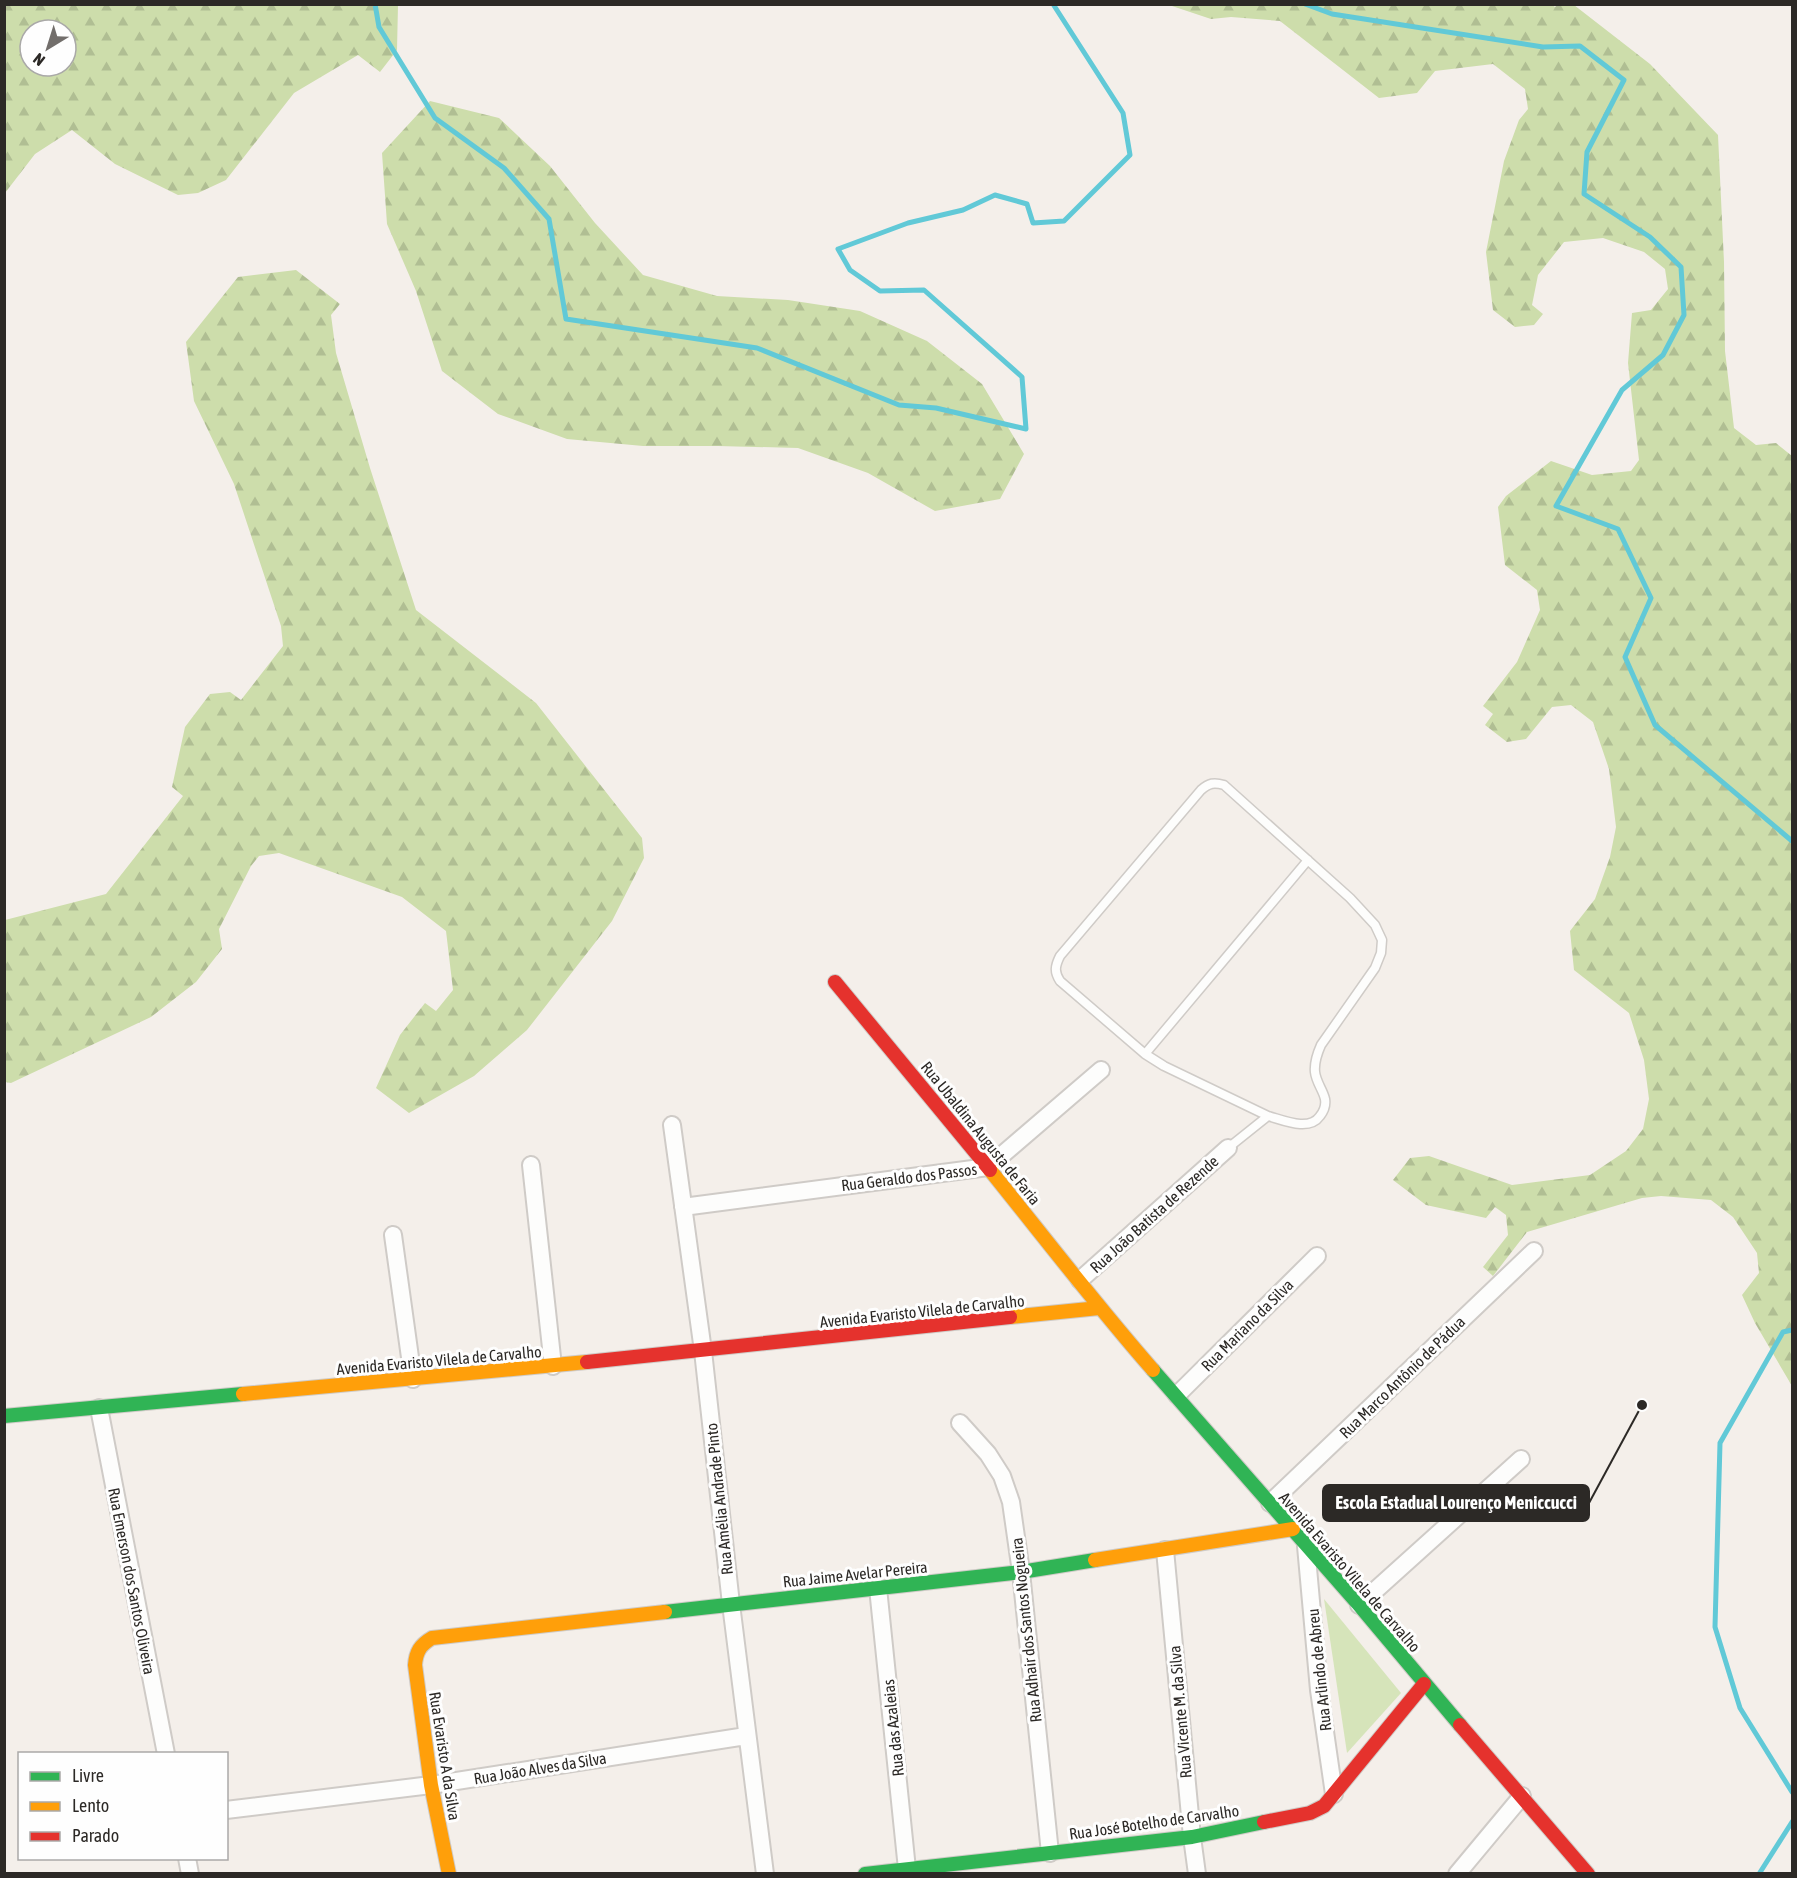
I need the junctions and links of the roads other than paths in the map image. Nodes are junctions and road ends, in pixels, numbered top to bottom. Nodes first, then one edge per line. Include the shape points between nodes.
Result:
1 (1308, 860) junction
2 (835, 982) dead end
3 (1145, 1054) junction
4 (1101, 1070) dead end
5 (1268, 1116) junction
6 (672, 1125) dead end
7 (1228, 1148) joint
8 (531, 1165) dead end
9 (988, 1167) junction
10 (682, 1207) junction
11 (393, 1235) dead end
12 (1534, 1251) dead end
13 (1317, 1256) dead end
14 (1080, 1280) junction
15 (1099, 1308) junction
16 (703, 1351) junction
17 (553, 1366) junction
18 (413, 1379) junction
19 (1177, 1395) junction
20 (99, 1408) junction
21 (4, 1416) edge
22 (960, 1423) dead end
23 (1521, 1459) dead end
24 (1270, 1503) junction
25 (1293, 1529) junction
26 (1306, 1546) junction
27 (1165, 1550) junction
28 (1021, 1572) junction
29 (878, 1588) junction
30 (730, 1604) junction
31 (1359, 1605) junction
32 (421, 1644) joint
33 (1424, 1684) junction
34 (746, 1736) junction
35 (166, 1752) edge
36 (431, 1785) junction
37 (1335, 1794) junction
38 (1522, 1796) junction
39 (228, 1810) edge
40 (1192, 1836) junction
41 (1050, 1853) junction
42 (907, 1869) junction
43 (449, 1874) edge
44 (765, 1874) edge
45 (866, 1874) edge
46 (1197, 1874) edge
47 (1457, 1874) edge
48 (1588, 1874) edge

1 - 3 lane
1 - 3 lane via 1224,785 1208,784 1060,956 1055,966 1060,981
1 - 5 lane via 1375,925 1382,940 1381,953 1376,968 1321,1045 1315,1060 1315,1074 1325,1100 1318,1120 1295,1124
2 - 9 street, Rua Ubaldina Augusta de Faria
3 - 5 lane
4 - 9 street, Rua Geraldo dos Passos
5 - 7 lane
6 - 10 street, Rua Amélia Andrade Pinto
7 - 14 street, Rua João Batista de Rezende
8 - 17 street
9 - 10 street, Rua Geraldo dos Passos
9 - 14 street, Rua Ubaldina Augusta de Faria
10 - 16 street, Rua Amélia Andrade Pinto
11 - 18 street
12 - 24 street, Rua Marco Antônio de Pádua
13 - 19 street, Rua Mariano da Silva
14 - 15 street, Rua Ubaldina Augusta de Faria
15 - 16 street, Avenida Evaristo Vilela de Carvalho
15 - 19 street, Avenida Evaristo Vilela de Carvalho
16 - 17 street, Avenida Evaristo Vilela de Carvalho
16 - 30 street, Rua Amélia Andrade Pinto
17 - 18 street, Avenida Evaristo Vilela de Carvalho
18 - 20 street, Avenida Evaristo Vilela de Carvalho
19 - 24 street, Avenida Evaristo Vilela de Carvalho
20 - 21 street, Avenida Evaristo Vilela de Carvalho
20 - 35 street, Rua Emerson dos Santos Oliveira
22 - 28 street, Rua Adhair dos Santos Nogueira via 1002,1476 1011,1502
23 - 31 street
24 - 25 street, Avenida Evaristo Vilela de Carvalho
25 - 26 street, Avenida Evaristo Vilela de Carvalho
25 - 27 street, Rua Jaime Avelar Pereira
26 - 31 street, Avenida Evaristo Vilela de Carvalho
26 - 37 street, Rua Arlindo de Abreu via 1319,1690
27 - 28 street, Rua Jaime Avelar Pereira
27 - 40 street, Rua Vicente M. da Silva
28 - 29 street, Rua Jaime Avelar Pereira
28 - 41 street, Rua Adhair dos Santos Nogueira
29 - 30 street, Rua Jaime Avelar Pereira
29 - 42 street, Rua das Azaleias
30 - 32 street, Rua Jaime Avelar Pereira via 432,1638
30 - 34 street, Rua Amélia Andrade Pinto
31 - 33 street, Avenida Evaristo Vilela de Carvalho
32 - 36 street, Rua Evaristo A da Silva via 415,1654 415,1665
33 - 37 street, Rua José Botelho de Carvalho
33 - 38 street, Avenida Evaristo Vilela de Carvalho
34 - 36 street, Rua João Alves da Silva
34 - 44 street, Rua Amélia Andrade Pinto
36 - 39 street, Rua João Alves da Silva
36 - 43 street, Rua Evaristo A da Silva
37 - 40 street, Rua José Botelho de Carvalho via 1310,1813
38 - 47 street
38 - 48 street, Avenida Evaristo Vilela de Carvalho
40 - 41 street, Rua José Botelho de Carvalho
40 - 46 street, Rua Vicente M. da Silva
41 - 42 street, Rua José Botelho de Carvalho
42 - 45 street, Rua José Botelho de Carvalho

